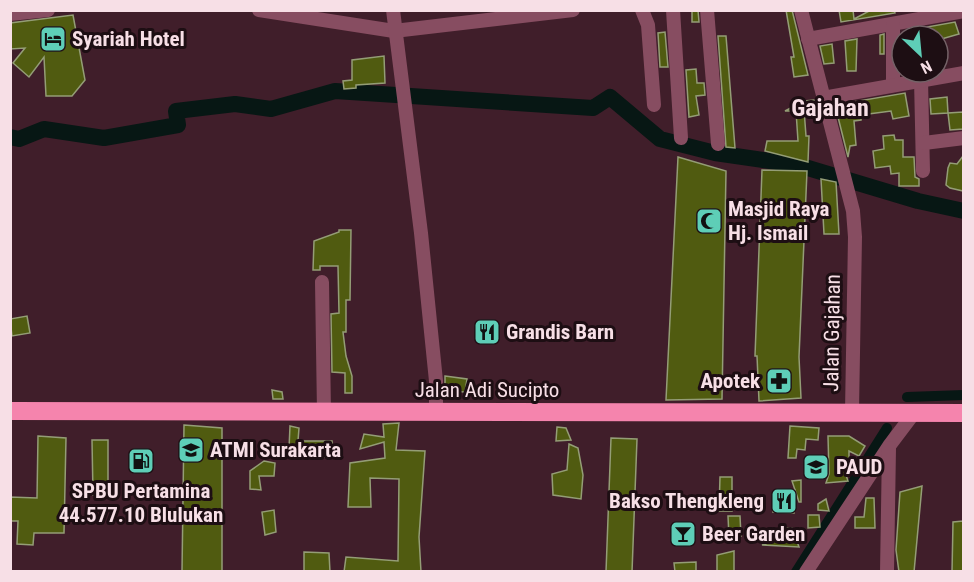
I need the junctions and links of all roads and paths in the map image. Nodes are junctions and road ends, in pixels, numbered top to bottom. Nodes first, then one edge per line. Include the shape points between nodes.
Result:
1 (48, 10) edge
2 (259, 10) edge
3 (393, 10) edge
4 (573, 10) edge
5 (642, 10) edge
6 (674, 10) edge
7 (707, 10) edge
8 (801, 10) edge
9 (963, 11) edge
10 (10, 14) edge
11 (469, 17) edge
12 (899, 24) edge
13 (890, 26) edge
14 (394, 31) junction
15 (808, 39) junction
16 (893, 84) edge
17 (921, 84) edge
18 (823, 98) junction
19 (654, 105) dead end
20 (681, 138) dead end
21 (963, 138) edge
22 (924, 143) junction
23 (718, 144) dead end
24 (923, 171) dead end
25 (322, 282) dead end
26 (10, 411) edge
27 (852, 411) junction
28 (324, 413) junction
29 (436, 413) junction
30 (914, 413) junction
31 (963, 413) edge
32 (889, 446) junction
33 (806, 572) edge
34 (887, 572) edge

1 - 10 street
2 - 14 street
3 - 14 street
4 - 11 street
5 - 19 street via 648,25
6 - 20 street
7 - 23 street
8 - 15 street, Jalan Gajahan
9 - 12 street
11 - 14 street
13 - 15 street
14 - 29 street via 431,335
15 - 18 street, Jalan Gajahan
16 - 18 street
17 - 22 street
18 - 27 street, Jalan Gajahan via 848,188 855,237
21 - 22 street
22 - 24 street
25 - 28 street
26 - 28 highway, Jalan Adi Sucipto
27 - 29 highway, Jalan Adi Sucipto
27 - 30 highway, Jalan Adi Sucipto
28 - 29 highway, Jalan Adi Sucipto
30 - 31 highway, Jalan Adi Sucipto
30 - 32 street
32 - 33 street
32 - 34 street

